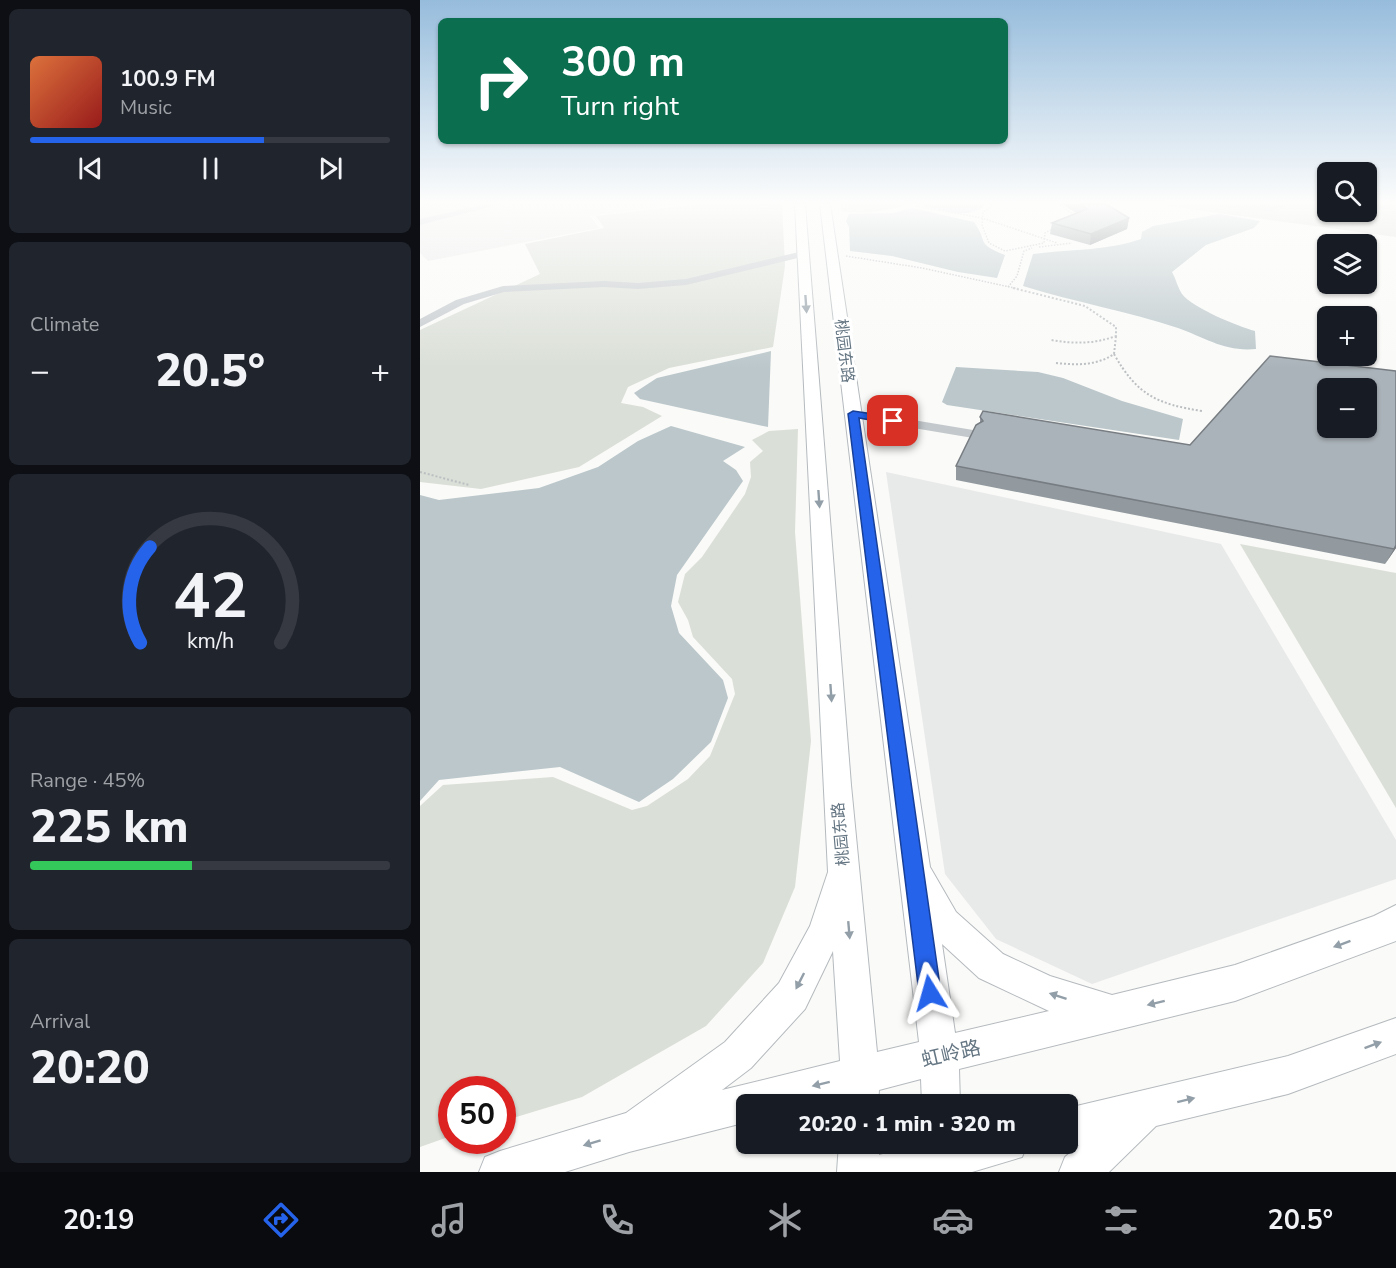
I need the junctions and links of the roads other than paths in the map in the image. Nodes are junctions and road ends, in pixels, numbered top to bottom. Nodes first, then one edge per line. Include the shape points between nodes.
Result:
1 (783, 259) edge
2 (803, 259) edge
3 (833, 259) edge
4 (420, 324) edge
5 (853, 414) junction
6 (973, 434) edge
7 (912, 865) junction
8 (843, 868) junction
9 (1396, 922) edge
10 (1114, 1014) junction
11 (1396, 1036) edge
12 (940, 1057) junction
13 (860, 1089) edge
14 (942, 1094) edge
15 (1145, 1110) junction
16 (1078, 1126) edge
17 (629, 1132) junction
18 (859, 1154) edge
19 (961, 1154) edge
20 (944, 1158) edge
21 (500, 1172) edge
22 (858, 1172) edge
23 (888, 1172) edge
24 (1080, 1172) edge

1 - 4 street via 686,282 503,289 460,302
2 -> 8 main road, 桃园东路
3 - 5 main road, 桃园东路
5 - 6 street
5 - 7 main road, 桃园东路
10 -> 7 main road via 1046,992 991,966 944,924
7 - 12 main road, 桃园东路
8 -> 13 main road, 桃园东路
8 -> 17 main road via 825,932 792,996 738,1055
9 -> 10 main road, 虹岭路 via 1235,983
10 - 12 main road, 虹岭路
15 -> 11 main road via 1288,1075
12 - 13 main road, 虹岭路
12 - 14 main road, 桃园东路
13 -> 17 main road, 虹岭路
15 - 16 main road
15 - 24 main road
17 -> 21 main road, 虹岭路
18 - 22 main road
19 - 20 main road
20 - 23 main road

